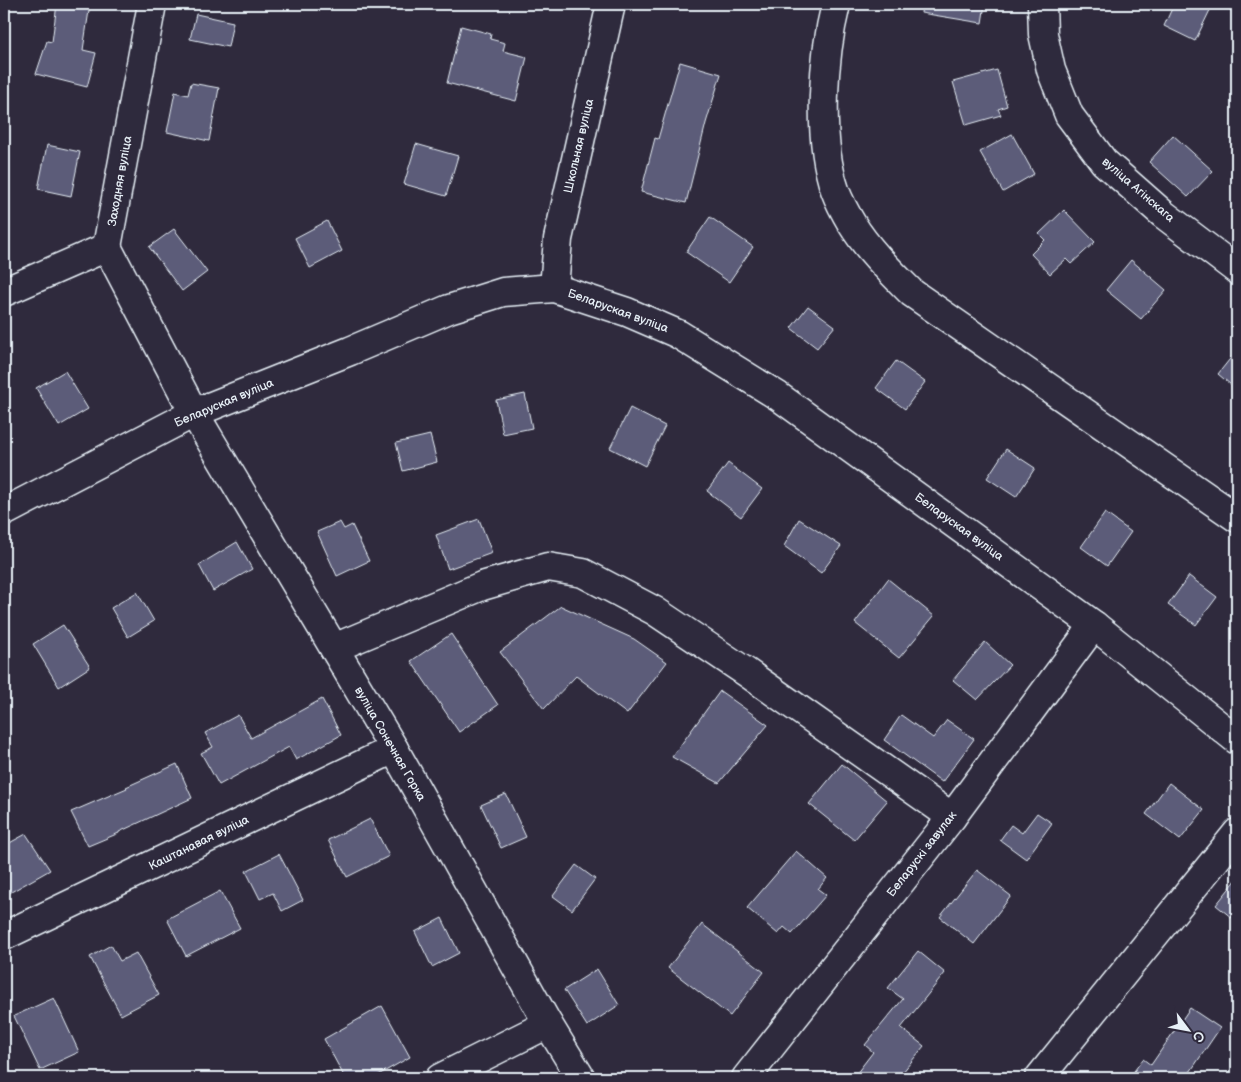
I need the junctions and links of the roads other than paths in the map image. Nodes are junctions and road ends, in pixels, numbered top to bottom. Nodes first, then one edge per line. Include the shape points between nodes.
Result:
1 (152, 4) edge
2 (611, 4) edge
3 (836, 4) edge
4 (1042, 4) edge
5 (108, 247) junction
6 (1237, 270) edge
7 (554, 288) junction
8 (4, 292) edge
9 (194, 413) junction
10 (4, 512) edge
11 (1237, 518) edge
12 (1094, 625) junction
13 (334, 648) junction
14 (1237, 740) edge
15 (394, 749) junction
16 (952, 817) junction
17 (1237, 834) edge
18 (4, 936) edge
19 (548, 1024) junction
20 (440, 1078) edge
21 (581, 1078) edge
22 (746, 1078) edge
23 (1039, 1078) edge

1 - 5 street, Заходняя вуліца
2 - 7 street, Школьная вуліца via 558,239
3 - 11 street via 824,88 828,160 835,190 852,224 877,258 912,293
4 - 6 street, вуліца Агінскага via 1043,34 1051,70 1069,116 1104,162 1163,214
5 - 8 street
5 - 9 street, вуліца Сонечная Горка
7 - 9 street, Беларуская вуліца via 503,292 449,309
7 - 12 street, Беларуская вуліца via 627,312 678,334 778,396
9 - 10 street, Беларуская вуліца
9 - 13 street, вуліца Сонечная Горка
12 - 14 street, Беларуская вуліца
12 - 16 street, Беларускі завулак
13 - 15 street, вуліца Сонечная Горка
13 - 16 street via 482,586 548,567 583,573 655,611
15 - 18 street, Каштанавая вуліца
15 - 19 street, вуліца Сонечная Горка
16 - 22 street, Беларускі завулак
17 - 23 street
19 - 20 street
19 - 21 street, вуліца Сонечная Горка

